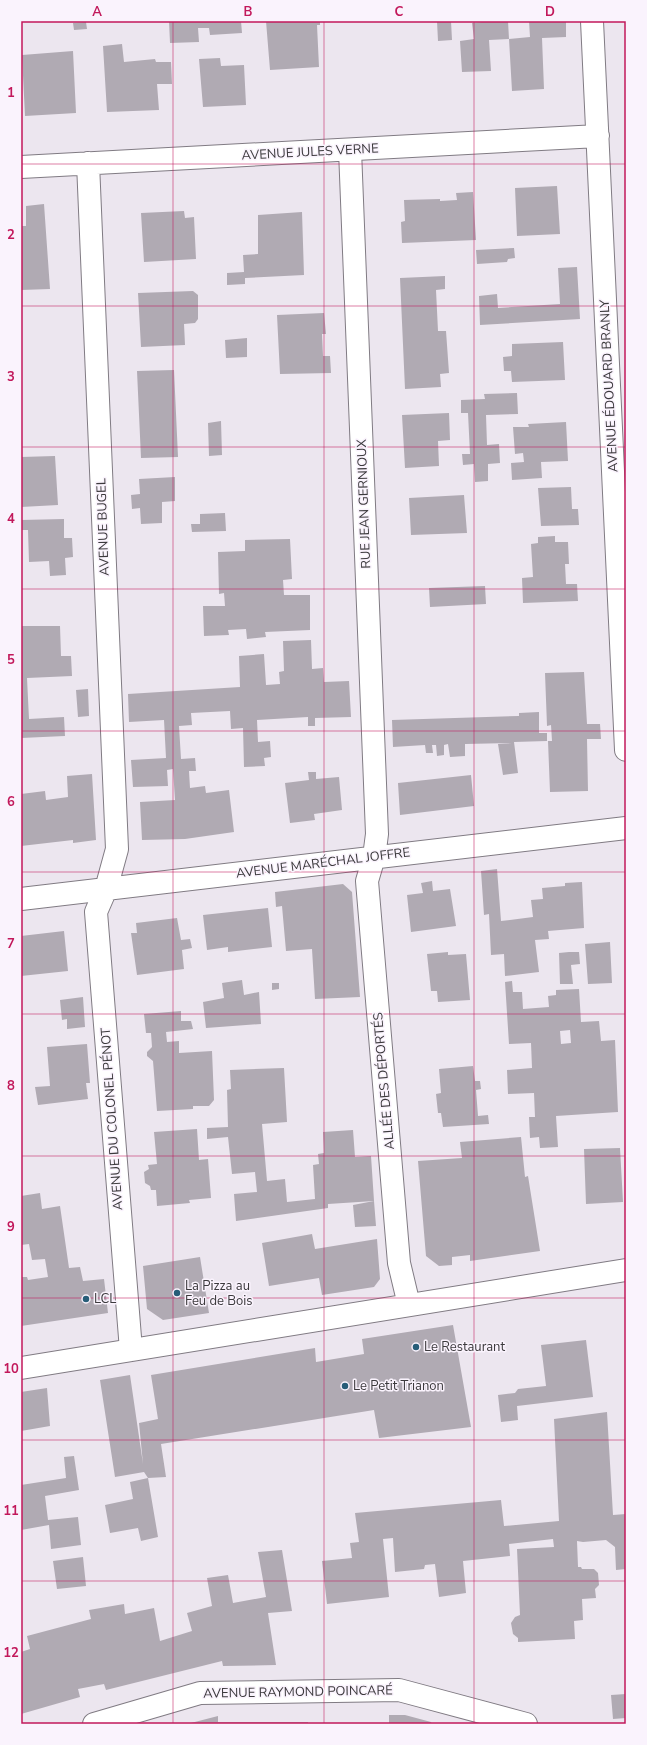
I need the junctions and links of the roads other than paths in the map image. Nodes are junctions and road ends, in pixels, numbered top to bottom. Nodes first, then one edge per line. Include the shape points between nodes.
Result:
1 (592, 21) edge
2 (598, 136) junction
3 (350, 150) junction
4 (88, 164) junction
5 (21, 167) edge
6 (626, 750) edge
7 (626, 828) edge
8 (374, 857) junction
9 (106, 889) junction
10 (21, 900) edge
11 (626, 1270) edge
12 (409, 1306) junction
13 (131, 1350) junction
14 (21, 1368) edge
15 (94, 1724) edge
16 (526, 1724) edge

1 - 2 street, AVENUE ÉDOUARD BRANLY
2 - 3 street, AVENUE JULES VERNE
2 - 6 street, AVENUE ÉDOUARD BRANLY
3 - 4 street, AVENUE JULES VERNE
3 - 8 street, RUE JEAN GERNIOUX via 377,834
4 - 5 street, AVENUE JULES VERNE
4 - 9 street, AVENUE BUGEL via 117,849
7 - 8 street, AVENUE MARÉCHAL JOFFRE
8 - 9 street, AVENUE MARÉCHAL JOFFRE
8 - 12 street, ALLÉE DES DÉPORTÉS via 367,881 399,1262
9 - 10 street, AVENUE MARÉCHAL JOFFRE
9 - 13 street, AVENUE DU COLONEL PÉNOT via 96,912
11 - 12 street
12 - 13 street
13 - 14 street
15 - 16 street, AVENUE RAYMOND POINCARÉ via 200,1693 399,1690

